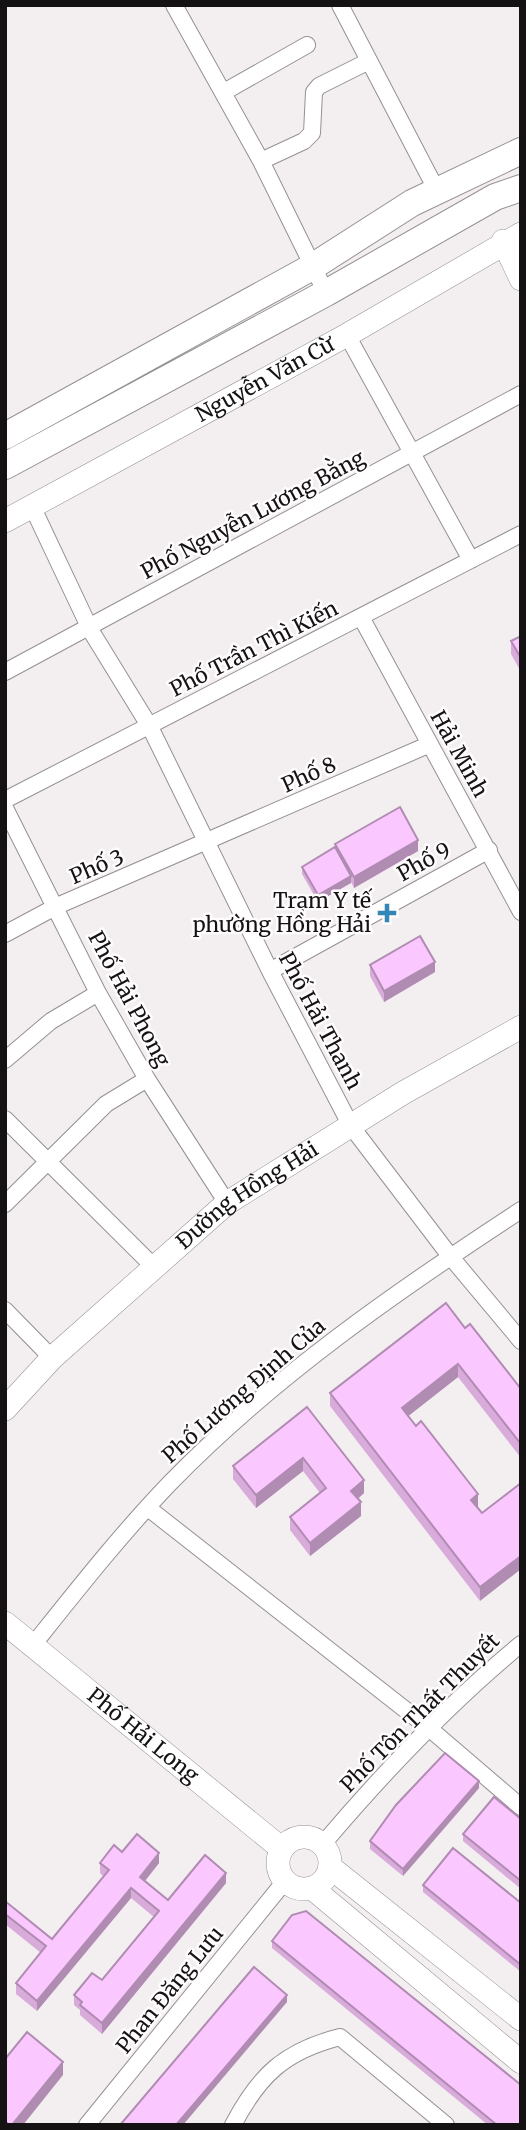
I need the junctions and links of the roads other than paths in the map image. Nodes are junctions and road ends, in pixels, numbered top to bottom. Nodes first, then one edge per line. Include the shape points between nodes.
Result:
1 (174, 5) edge
2 (340, 5) edge
3 (307, 45) dead end
4 (369, 61) junction
5 (224, 92) junction
6 (521, 151) edge
7 (261, 161) junction
8 (521, 188) edge
9 (437, 191) junction
10 (512, 237) edge
11 (312, 267) junction
12 (521, 279) edge
13 (326, 293) junction
14 (347, 335) junction
15 (521, 394) edge
16 (5, 436) edge
17 (413, 454) junction
18 (5, 466) edge
19 (32, 506) junction
20 (5, 521) edge
21 (521, 534) edge
22 (471, 560) junction
23 (361, 617) junction
24 (88, 626) junction
25 (5, 672) edge
26 (150, 727) junction
27 (428, 745) junction
28 (5, 800) edge
29 (5, 807) edge
30 (207, 843) junction
31 (489, 850) junction
32 (57, 906) junction
33 (521, 912) edge
34 (5, 934) edge
35 (270, 971) junction
36 (99, 993) junction
37 (521, 1027) edge
38 (5, 1060) edge
39 (147, 1079) junction
40 (5, 1119) edge
41 (351, 1126) junction
42 (47, 1161) junction
43 (227, 1203) junction
44 (5, 1204) edge
45 (521, 1210) edge
46 (450, 1256) junction
47 (153, 1266) junction
48 (5, 1310) edge
49 (521, 1341) edge
50 (52, 1358) junction
51 (5, 1409) edge
52 (148, 1508) junction
53 (5, 1623) edge
54 (521, 1644) edge
55 (33, 1645) junction
56 (430, 1729) junction
57 (521, 1807) edge
58 (322, 1845) junction
59 (282, 1849) junction
60 (330, 1867) junction
61 (285, 1881) junction
62 (312, 1888) junction
63 (521, 2019) edge
64 (521, 2062) edge
65 (87, 2125) edge
66 (233, 2125) edge
67 (446, 2125) edge

1 - 5 street
2 - 4 street
3 - 5 street
4 - 7 street via 319,86 311,103 313,133
4 - 9 street
5 - 7 street
6 - 9 main road
7 - 11 street
8 - 13 main road via 495,197
9 - 11 main road
10 - 12 street
10 - 14 street, Nguyễn Văn Cừ
11 - 13 street
11 - 16 main road
13 - 18 main road
14 - 17 street
14 - 19 street, Nguyễn Văn Cừ
15 - 17 street, Phố Nguyễn Lương Bằng
17 - 22 street
17 - 24 street, Phố Nguyễn Lương Bằng
19 - 20 street, Nguyễn Văn Cừ
19 - 24 street, Phố Hải Thanh
21 - 22 street, Phố Trần Thì Kiến
22 - 23 street, Phố Trần Thì Kiến
23 - 26 street, Phố Trần Thì Kiến
23 - 27 street, Hải Minh
24 - 25 street, Phố Nguyễn Lương Bằng
24 - 26 street, Phố Hải Thanh
26 - 28 street, Phố Trần Thì Kiến
26 - 30 street, Phố Hải Thanh
27 - 30 street, Phố 8
27 - 31 street, Hải Minh
29 - 32 street, Phố Hải Phong
30 - 32 street, Phố 3
30 - 35 street, Phố Hải Thanh
31 - 33 street, Hải Minh
31 - 35 street, Phố 9
32 - 34 street, Phố 3
32 - 36 street, Phố Hải Phong
35 - 41 street, Phố Hải Thanh
36 - 38 street via 51,1021
36 - 39 street, Phố Hải Phong
37 - 41 street, Đường Hồng Hải
39 - 42 street via 106,1104
39 - 43 street, Phố Hải Phong
40 - 42 street
41 - 43 street, Đường Hồng Hải
41 - 46 street, Phố Hải Thanh
42 - 44 street
42 - 47 street
43 - 47 street, Đường Hồng Hải
45 - 46 street, Phố Lương Định Của
46 - 49 street, Phố Hải Thanh
46 - 52 street, Phố Lương Định Của via 325,1346 227,1430
47 - 50 street, Đường Hồng Hải
48 - 50 street
50 - 51 street, Đường Hồng Hải
52 - 55 street, Phố Lương Định Của
52 - 56 street
53 - 55 street, Phố Hải Long
54 - 56 street, Phố Tôn Thất Thuyết
55 - 59 street, Phố Hải Long
56 - 57 street
56 - 58 street, Phố Tôn Thất Thuyết via 377,1780
58 - 59 street via 315,1839 297,1838
58 - 60 street
59 - 61 street via 278,1865
60 - 62 street
60 - 63 street
61 - 62 street via 293,1887
61 - 65 street, Phan Đăng Lưu
62 - 64 street
66 - 67 street via 267,2073 307,2045 340,2037

